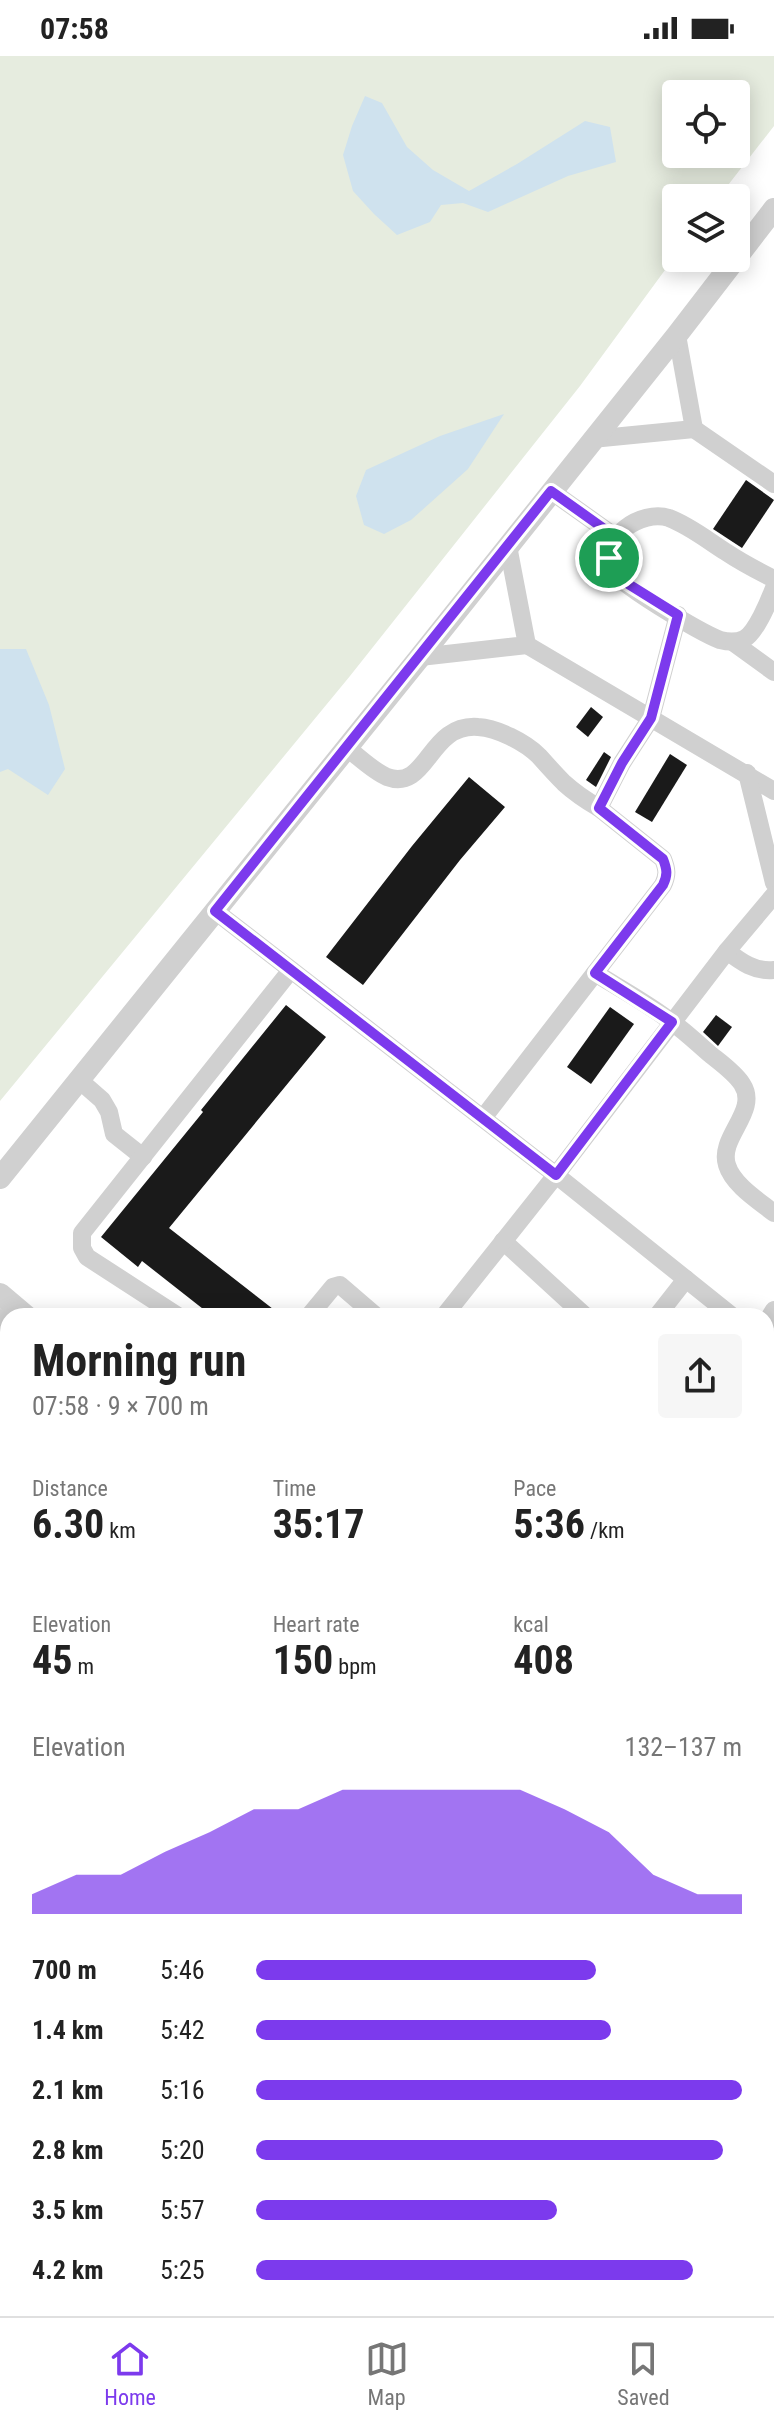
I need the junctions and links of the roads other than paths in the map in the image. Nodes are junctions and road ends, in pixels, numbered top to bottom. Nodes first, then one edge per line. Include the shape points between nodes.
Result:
1 (772, 216) edge
2 (677, 335) junction
3 (694, 429) junction
4 (592, 439) junction
5 (774, 484) edge
6 (551, 491) junction
7 (617, 538) junction
8 (508, 546) junction
9 (774, 579) edge
10 (774, 588) edge
11 (678, 615) junction
12 (734, 643) junction
13 (527, 645) junction
14 (420, 657) junction
15 (774, 672) edge
16 (651, 718) junction
17 (347, 748) junction
18 (747, 773) junction
19 (774, 791) edge
20 (599, 808) junction
21 (774, 883) edge
22 (774, 895) edge
23 (215, 911) junction
24 (727, 951) junction
25 (291, 970) junction
26 (774, 970) edge
27 (595, 973) junction
28 (672, 1022) junction
29 (78, 1079) junction
30 (483, 1118) junction
31 (143, 1157) junction
32 (556, 1175) junction
33 (0, 1178) edge
34 (774, 1213) edge
35 (503, 1241) junction
36 (686, 1279) junction
37 (0, 1294) edge
38 (17, 1308) edge
39 (164, 1308) edge
40 (316, 1308) edge
41 (367, 1308) edge
42 (450, 1308) edge
43 (576, 1308) edge
44 (663, 1308) edge
45 (722, 1308) edge

1 - 2 street
2 - 3 street
2 - 4 street
3 - 4 street
3 - 5 street
4 - 6 street
6 - 7 street
6 - 8 street
7 - 9 street via 640,518 667,518
7 - 11 street via 609,568
8 - 13 street
8 - 14 street
10 - 12 street via 751,634
11 - 12 street
11 - 16 street
12 - 15 street
13 - 14 street
13 - 16 street
14 - 17 street
16 - 18 street
16 - 20 street
17 - 20 street via 387,777 400,779 411,777 441,739 458,729 480,727 536,753 564,783
17 - 23 street
18 - 19 street
18 - 21 street
20 - 27 street via 663,859 667,877
22 - 24 street
23 - 25 street
23 - 29 street
24 - 26 street via 747,966
24 - 28 street
25 - 30 street
25 - 31 street
27 - 28 street
27 - 30 street
28 - 32 street
28 - 34 street via 744,1086 747,1102 729,1141 727,1168
29 - 31 street via 102,1100 114,1134
29 - 33 street
30 - 32 street
31 - 39 street via 82,1233 82,1248 87,1257
32 - 35 street
32 - 36 street
35 - 42 street
35 - 43 street
36 - 44 street
36 - 45 street
37 - 38 street
40 - 41 street via 340,1285

